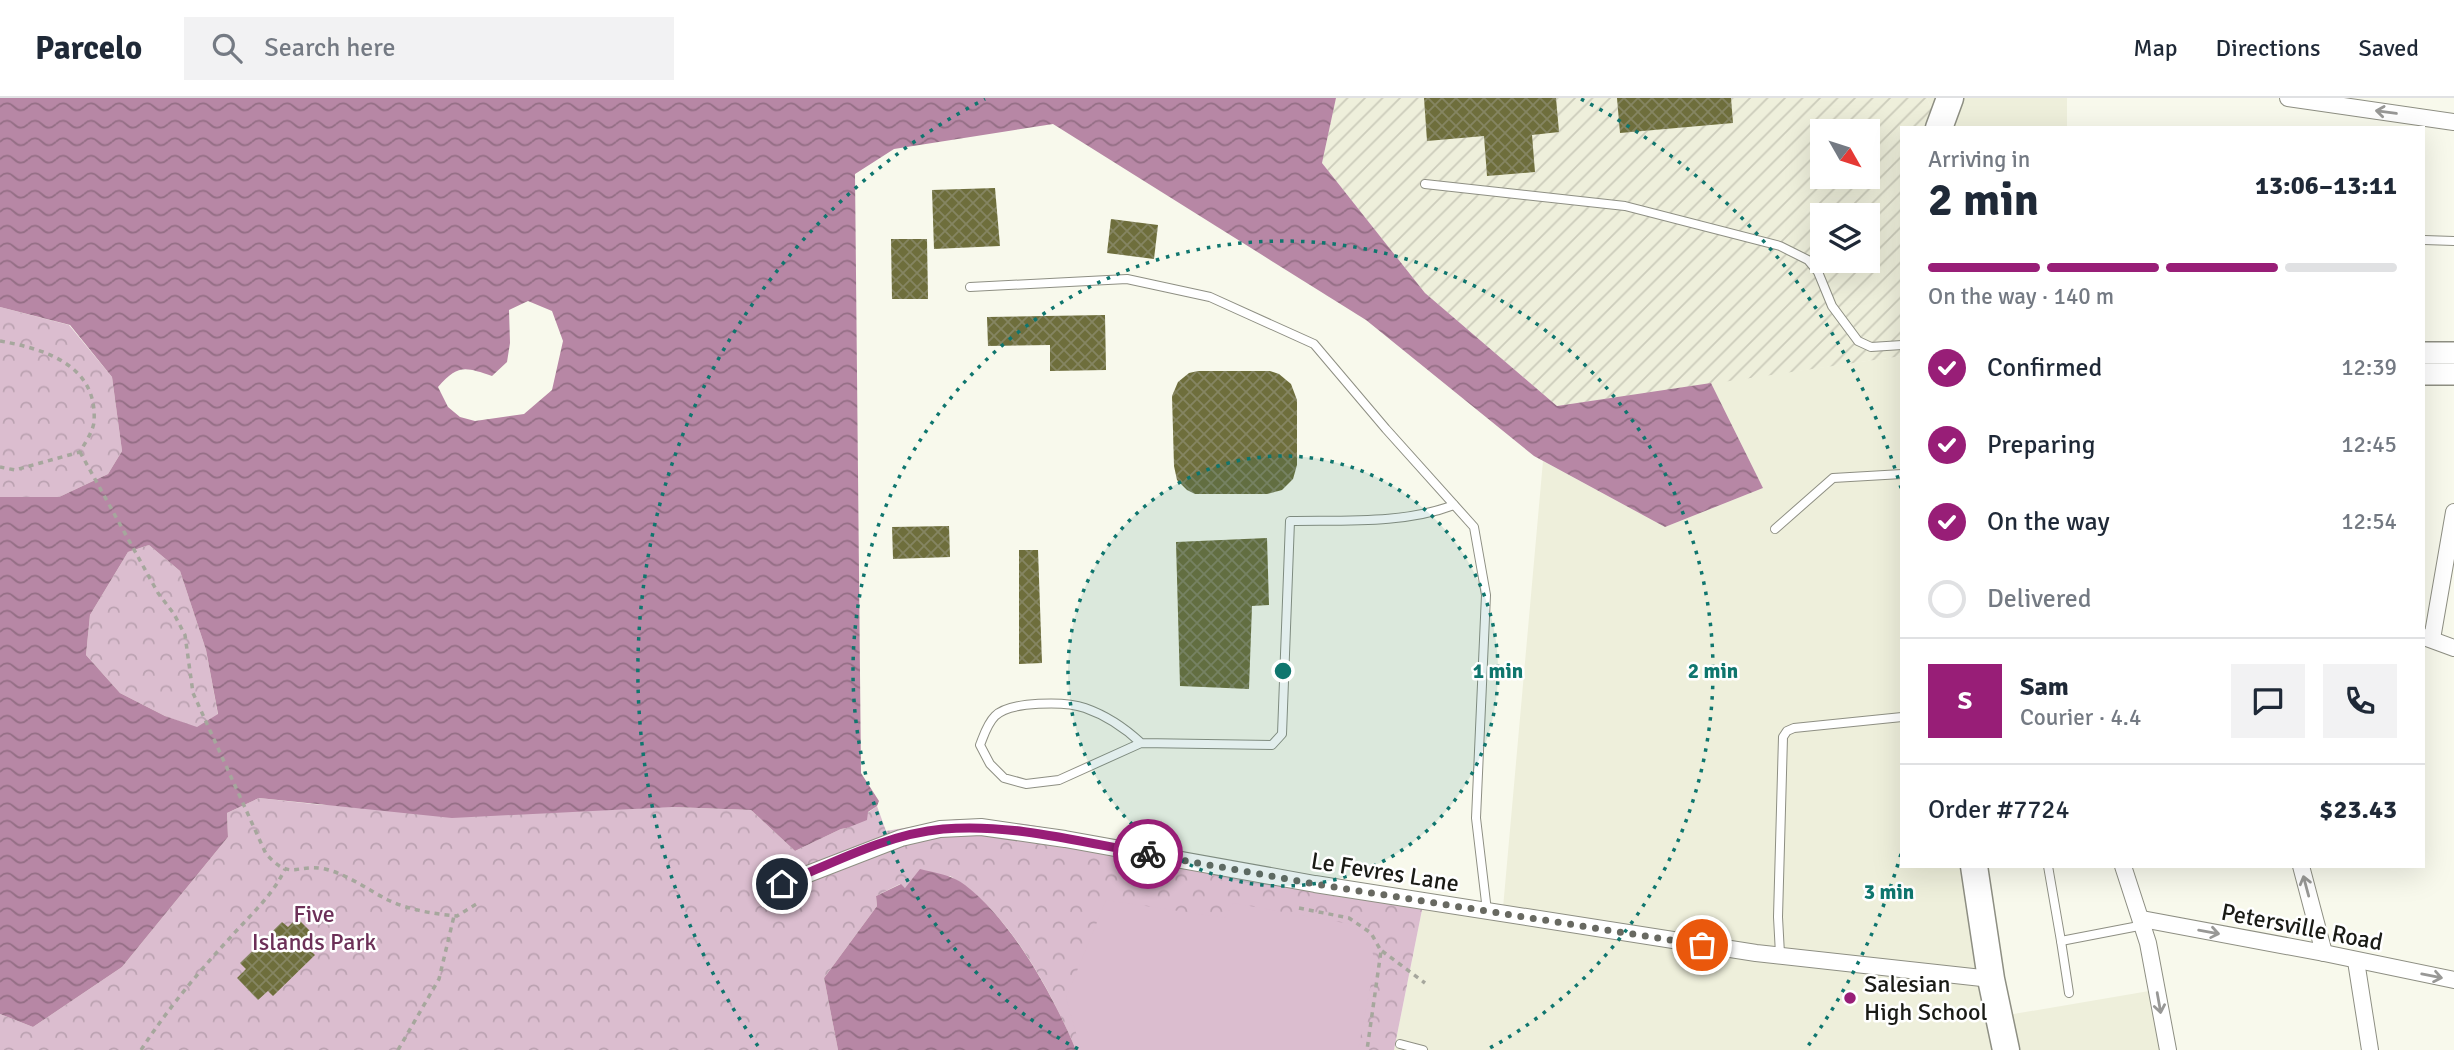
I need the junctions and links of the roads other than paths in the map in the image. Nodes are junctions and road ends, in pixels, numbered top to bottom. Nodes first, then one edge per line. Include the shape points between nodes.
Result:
1 (1931, 98) edge
2 (1950, 98) edge
3 (2288, 98) edge
4 (2454, 122) edge
5 (1937, 126) edge
6 (1938, 126) edge
7 (1425, 184) dead end
8 (2425, 240) edge
9 (2454, 241) edge
10 (970, 288) dead end
11 (1900, 345) edge
12 (2425, 353) edge
13 (2454, 353) edge
14 (2425, 374) edge
15 (2454, 374) edge
16 (1900, 474) edge
17 (1454, 505) junction
18 (2454, 512) edge
19 (1775, 529) dead end
20 (2428, 638) edge
21 (2454, 648) edge
22 (1900, 717) edge
23 (1141, 743) junction
24 (1974, 868) edge
25 (2048, 868) edge
26 (2124, 868) edge
27 (2302, 868) edge
28 (782, 884) dead end
29 (1487, 911) junction
30 (2143, 922) junction
31 (2061, 941) junction
32 (2324, 953) junction
33 (1780, 954) junction
34 (2356, 961) junction
35 (1991, 979) junction
36 (2454, 980) edge
37 (2069, 993) dead end
38 (1400, 1044) dead end
39 (1423, 1050) edge
40 (2006, 1050) edge
41 (2168, 1050) edge
42 (2370, 1050) edge

1 - 5 main road
2 - 6 main road
4 -> 3 street
7 - 11 lane via 1625,206 1780,246 1808,260 1818,272 1832,306 1858,341 1871,347
8 - 9 lane
10 - 17 lane via 1127,279 1210,297 1314,344
12 - 13 street
14 - 15 street
16 - 19 lane via 1833,478
17 - 23 lane via 1432,514 1290,521 1282,734 1272,746
17 - 29 lane via 1474,527 1486,596 1476,818
18 - 20 street
20 - 21 street
22 - 33 lane via 1794,727 1783,737 1777,917
23 - 23 lane via 1059,780 1026,784 1004,778 980,745 996,714 1015,706 1065,704 1086,708
24 - 35 main road
25 - 31 lane
26 - 30 street
32 -> 27 street
28 - 29 street, Le Fevres Lane via 901,838 940,829 981,827
29 - 33 street, Le Fevres Lane
30 - 31 lane
30 -> 32 street, Petersville Road
30 -> 41 street
31 - 37 lane
32 - 34 street, Petersville Road
33 - 35 street, Le Fevres Lane
34 -> 36 street, Petersville Road
34 - 42 street
35 - 40 main road
38 - 39 lane

